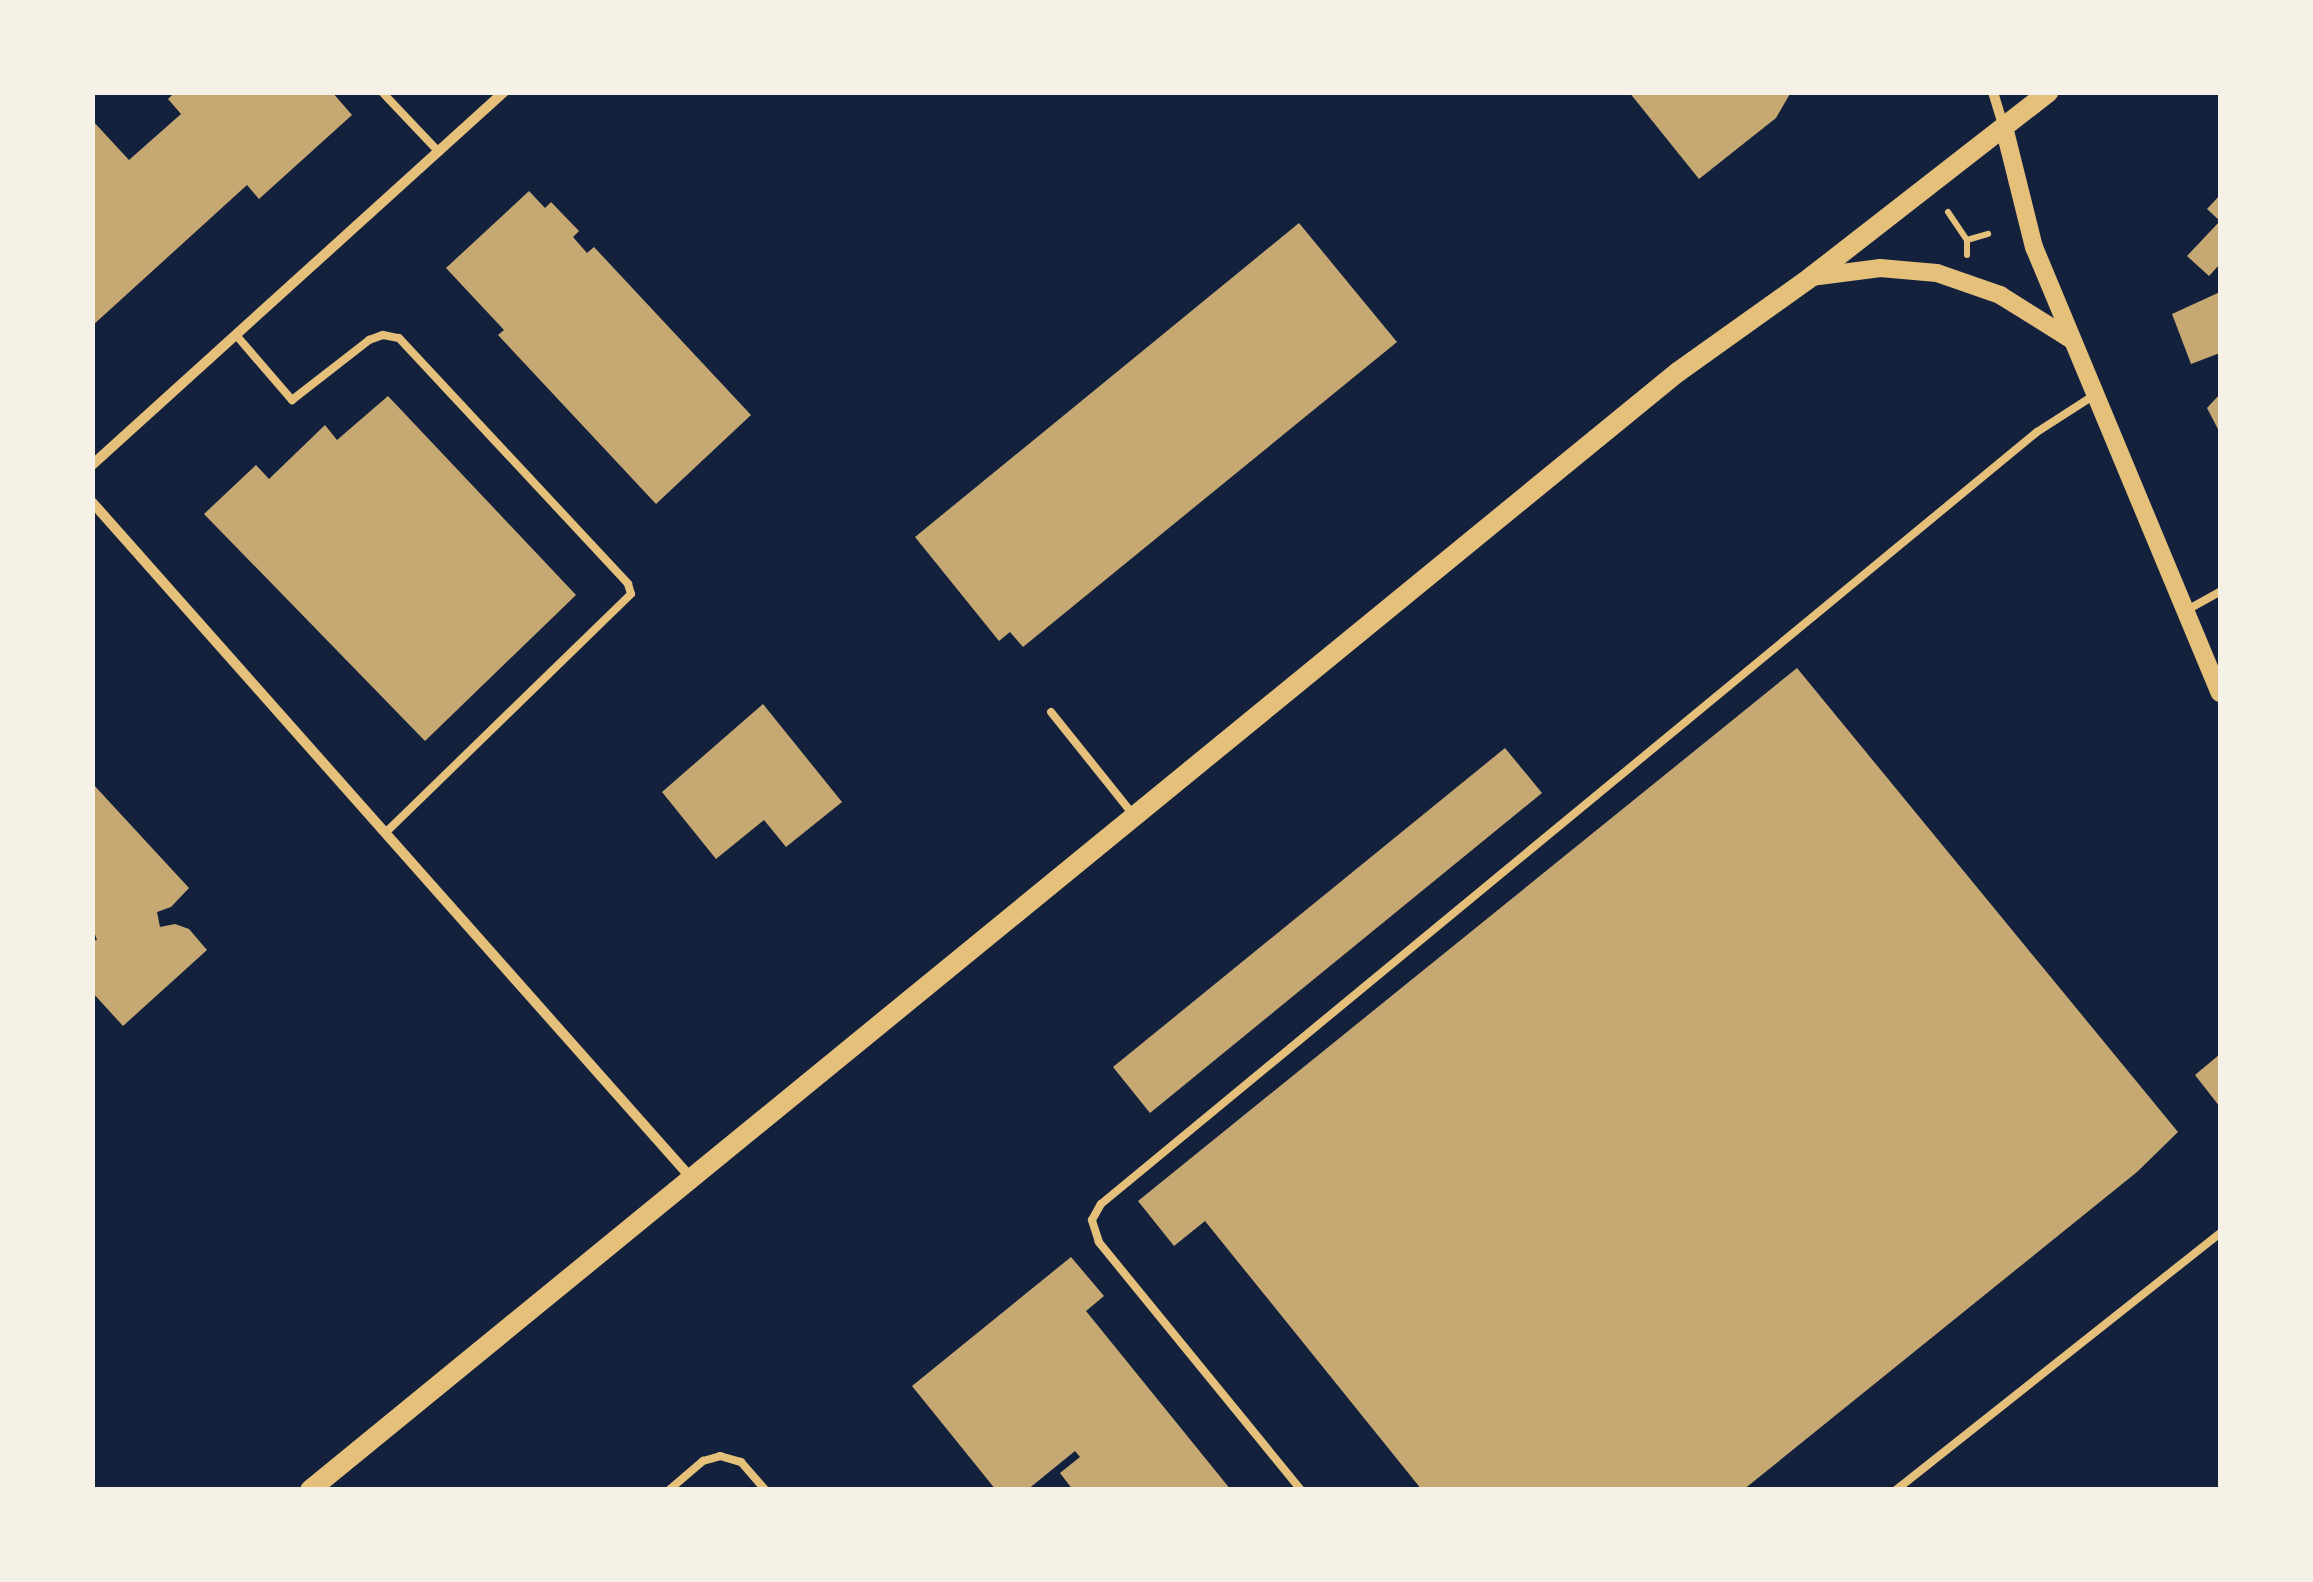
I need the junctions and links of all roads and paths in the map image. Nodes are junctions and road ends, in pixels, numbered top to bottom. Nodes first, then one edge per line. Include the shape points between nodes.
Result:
1 (382, 92) edge
2 (504, 92) edge
3 (1994, 92) edge
4 (2049, 92) edge
5 (2004, 127) junction
6 (439, 152) junction
7 (1948, 212) dead end
8 (1988, 234) dead end
9 (1967, 240) junction
10 (1966, 265) dead end
11 (1811, 277) junction
12 (236, 336) junction
13 (2074, 342) junction
14 (2096, 394) junction
15 (92, 464) edge
16 (92, 502) edge
17 (2220, 592) edge
18 (2188, 610) junction
19 (2220, 693) edge
20 (1051, 712) dead end
21 (1135, 816) junction
22 (386, 832) junction
23 (692, 1179) junction
24 (2220, 1233) edge
25 (310, 1490) edge
26 (669, 1490) edge
27 (765, 1490) edge
28 (1301, 1490) edge
29 (1896, 1490) edge

1 - 6 lane
2 - 6 street
3 - 5 street
4 - 5 main road
5 - 11 main road
5 - 13 street via 2026,221
6 - 12 street
7 - 9 path
8 - 9 path
9 - 10 path
11 - 13 street via 1880,268 1952,277 2026,308
11 - 21 main road via 1678,372
12 - 15 street
12 - 22 lane via 292,400 369,340 399,338 628,584 631,594
13 - 14 street
14 - 18 street
14 - 28 lane via 2024,442 1101,1204 1092,1220 1099,1242
16 - 22 street
17 - 18 lane
18 - 19 street
20 - 21 lane
21 - 23 main road
22 - 23 street
23 - 25 main road
24 - 29 lane
26 - 27 lane via 703,1461 720,1456 741,1462

